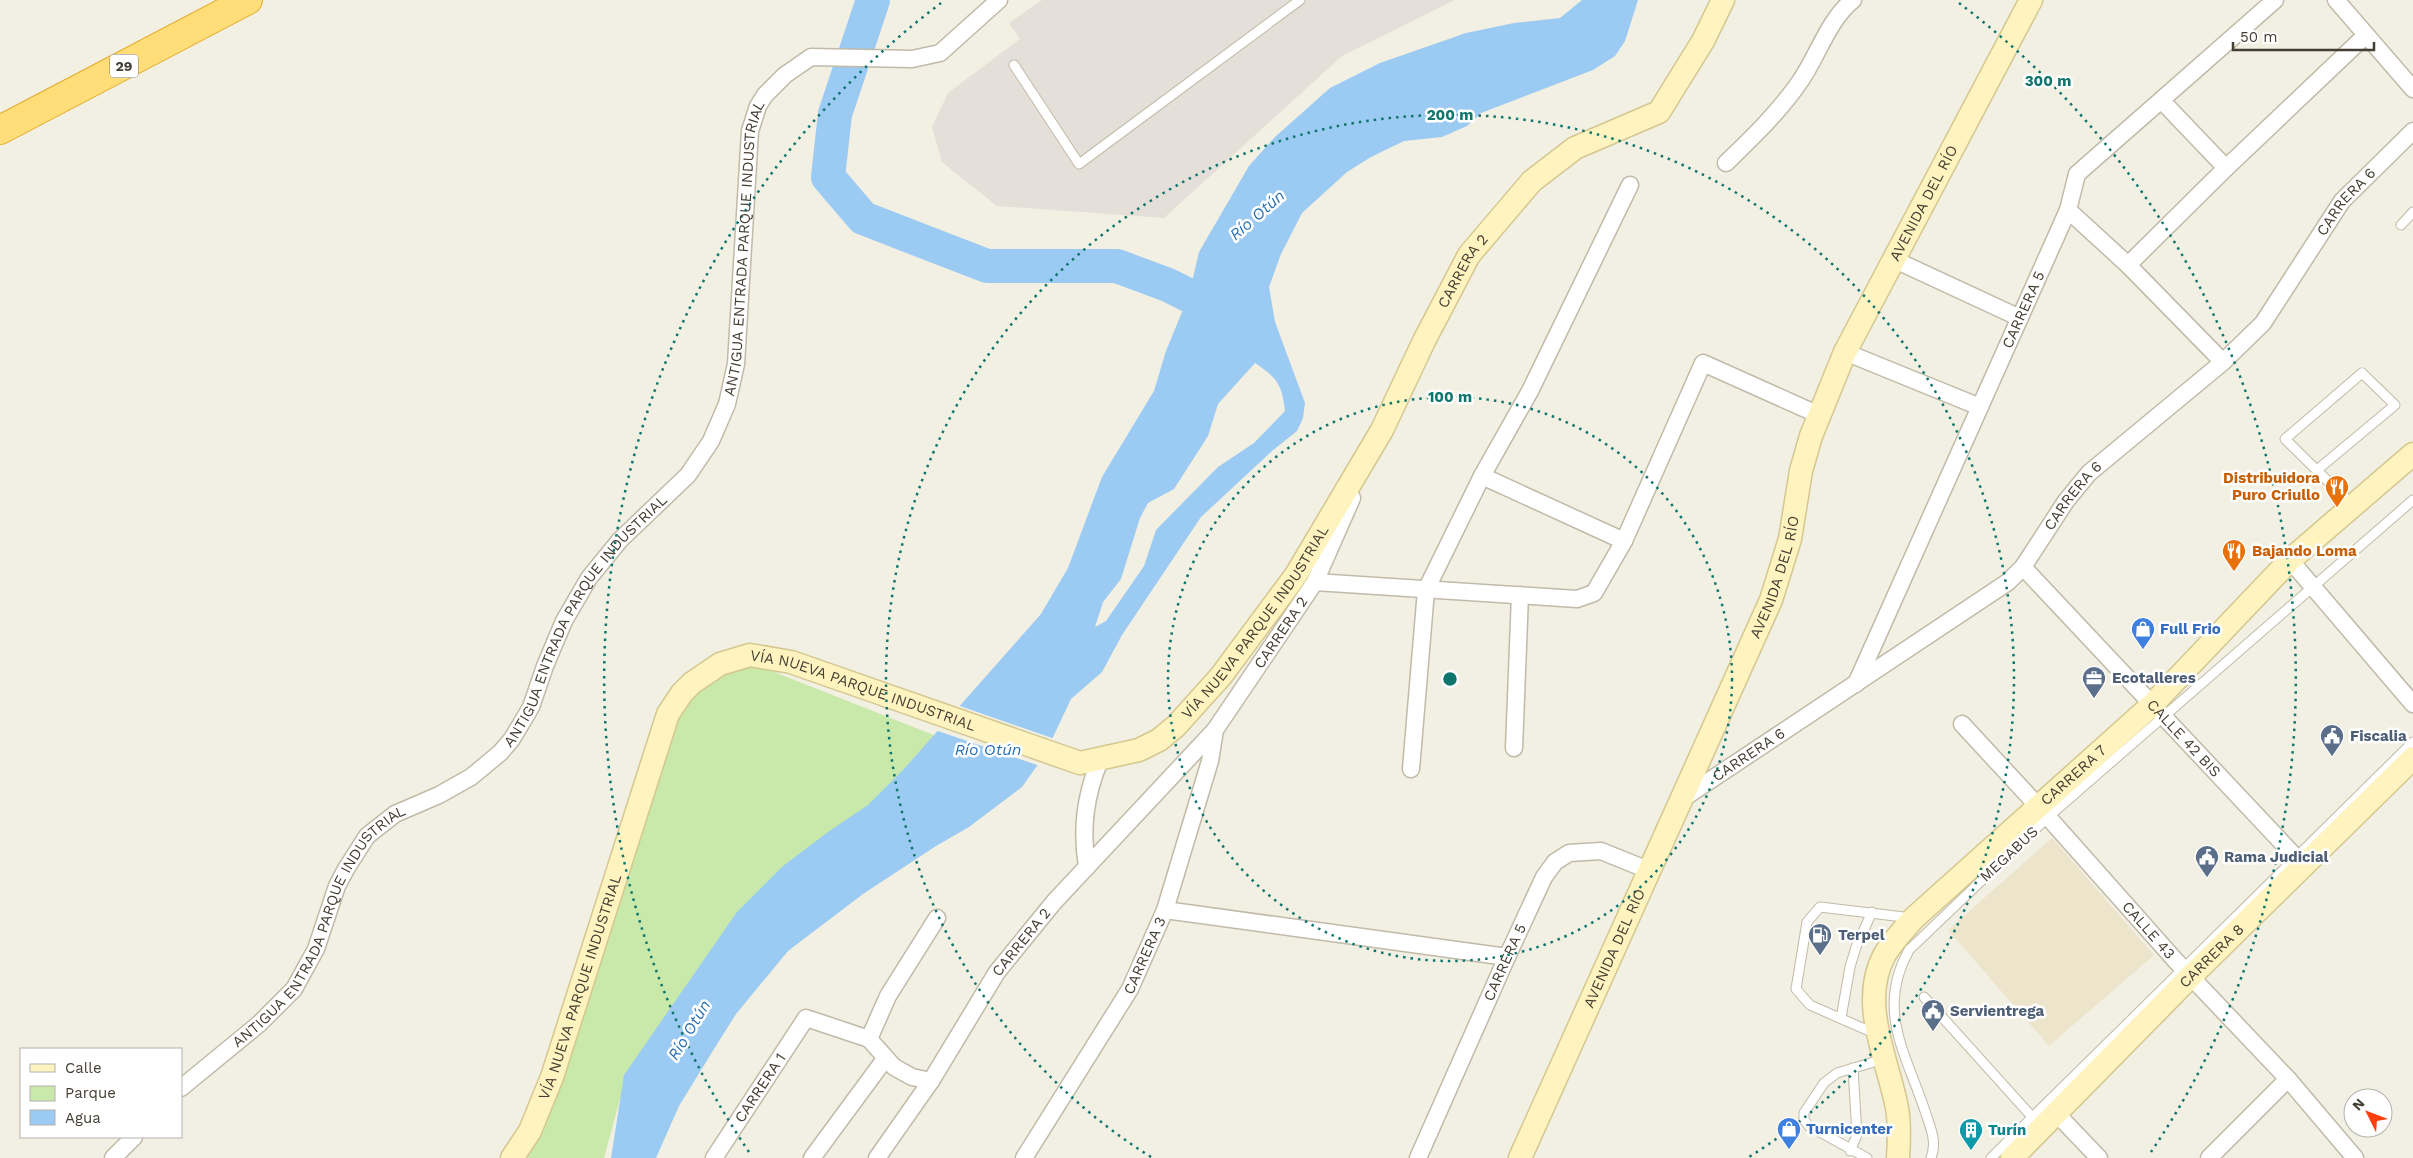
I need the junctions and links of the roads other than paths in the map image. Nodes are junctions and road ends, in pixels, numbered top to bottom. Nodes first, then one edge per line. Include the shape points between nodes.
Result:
1 (248, 0) edge
2 (999, 0) edge
3 (1300, 0) edge
4 (1723, 0) edge
5 (1853, 0) edge
6 (2032, 0) edge
7 (2275, 0) edge
8 (2336, 0) edge
9 (2366, 35) junction
10 (1014, 65) dead end
11 (2413, 89) edge
12 (2162, 101) junction
13 (0, 130) edge
14 (2413, 131) edge
15 (1726, 162) dead end
16 (2226, 168) junction
17 (1630, 185) dead end
18 (2068, 210) junction
19 (2413, 212) edge
20 (2400, 224) dead end
21 (1895, 260) junction
22 (2128, 265) junction
23 (2020, 318) junction
24 (1845, 352) junction
25 (2223, 362) junction
26 (1980, 407) junction
27 (1819, 415) junction
28 (1382, 430) junction
29 (2413, 454) edge
30 (2317, 470) junction
31 (1482, 476) junction
32 (2413, 500) edge
33 (2354, 507) junction
34 (1624, 541) junction
35 (2290, 560) junction
36 (2023, 567) junction
37 (1314, 582) junction
38 (2312, 588) junction
39 (1426, 590) junction
40 (1520, 595) junction
41 (1856, 684) junction
42 (2413, 704) edge
43 (2158, 711) junction
44 (1962, 724) dead end
45 (1215, 730) junction
46 (2413, 742) edge
47 (1514, 748) dead end
48 (2413, 758) edge
49 (1090, 762) junction
50 (1411, 769) dead end
51 (1679, 801) junction
52 (2044, 813) junction
53 (2299, 862) junction
54 (1087, 868) junction
55 (1648, 870) junction
56 (1165, 910) junction
57 (1872, 912) junction
58 (937, 918) dead end
59 (1914, 918) junction
60 (1507, 957) junction
61 (2186, 972) junction
62 (1924, 997) dead end
63 (1841, 1018) junction
64 (1879, 1035) junction
65 (870, 1040) junction
66 (885, 1058) junction
67 (1884, 1059) junction
68 (1853, 1068) junction
69 (2288, 1079) junction
70 (932, 1081) junction
71 (182, 1087) edge
72 (2044, 1119) junction
73 (133, 1138) edge
74 (1850, 1150) junction
75 (113, 1158) edge
76 (512, 1158) edge
77 (714, 1158) edge
78 (812, 1158) edge
79 (877, 1158) edge
80 (1024, 1158) edge
81 (1418, 1158) edge
82 (1520, 1158) edge
83 (1867, 1158) edge
84 (1898, 1158) edge
85 (1931, 1158) edge
86 (1991, 1158) edge
87 (2012, 1158) edge
88 (2099, 1158) edge
89 (2209, 1158) edge
90 (2355, 1158) edge

1 - 13 highway, 29
2 - 71 street, ANTIGUA ENTRADA PARQUE INDUSTRIAL via 940,53 912,60 811,57 785,75 765,95 750,131 736,364 727,404 711,441 688,475 620,540 589,578 564,620 532,707 500,754 471,777 395,814 367,836 337,886 316,949 294,989 259,1024
3 - 10 lane via 1079,164
4 - 28 main road, CARRERA 2 via 1659,112 1575,148 1532,181 1469,255
5 - 15 street via 1801,80 1759,132
6 - 21 main road, AVENIDA DEL RÍO
7 - 12 street, CARRERA 5
8 - 9 street
9 - 11 street
9 - 16 street
12 - 16 street
12 - 18 street, CARRERA 5 via 2077,174
14 - 25 street, CARRERA 6 via 2342,201 2263,323
16 - 22 street
17 - 31 street via 1530,391
18 - 22 street
18 - 23 street, CARRERA 5
19 - 20 lane
21 - 23 street
21 - 24 main road, AVENIDA DEL RÍO
22 - 25 street
23 - 26 street, CARRERA 5
24 - 26 street
24 - 27 main road, AVENIDA DEL RÍO
25 - 36 street, CARRERA 6 via 2089,473 2066,501
26 - 41 street, CARRERA 5
27 - 34 street via 1703,363
27 - 51 main road, AVENIDA DEL RÍO via 1801,471 1790,539 1771,600
28 - 37 street, CARRERA 2
28 - 49 main road, VÍA NUEVA PARQUE INDUSTRIAL via 1296,575 1214,684 1159,740 1139,750
29 - 33 main road, CARRERA 7
30 - 30 lane via 2284,439 2362,373 2395,404
30 - 33 lane
31 - 34 street
31 - 39 street
32 - 38 lane
33 - 35 main road, CARRERA 7
34 - 40 street via 1594,593 1577,599
35 - 38 street
35 - 43 main road, CARRERA 7
36 - 41 street, CARRERA 6 via 2008,582
36 - 43 street, CALLE 42 BIS
37 - 39 street
37 - 45 street, CARRERA 2
38 - 42 street
38 - 43 lane
39 - 40 street
39 - 50 street
40 - 47 street
41 - 51 street, CARRERA 6
43 - 52 main road, CARRERA 7
43 - 53 street, CALLE 42 BIS
44 - 52 street, CALLE 43
45 - 54 street, CARRERA 2
45 - 56 street, CARRERA 3 via 1210,760
46 - 53 lane
48 - 53 main road, CARRERA 8
49 - 54 street via 1084,821
49 - 76 main road, VÍA NUEVA PARQUE INDUSTRIAL via 791,662 750,655 720,664 692,682 668,714 552,1076 530,1131
51 - 55 main road, AVENIDA DEL RÍO
52 - 59 main road, CARRERA 7
52 - 61 street, CALLE 43
52 - 85 lane, MEGABUS via 1909,950 1896,978 1893,993 1897,1028 1932,1131 1935,1146
53 - 61 main road, CARRERA 8
54 - 70 street, CARRERA 2 via 1054,902 997,972
55 - 60 street, CARRERA 5 via 1601,851 1569,852 1555,862 1544,877
55 - 82 main road, AVENIDA DEL RÍO
56 - 60 street
56 - 80 street, CARRERA 3 via 1130,989
57 - 59 lane
57 - 63 lane via 1850,967
57 - 63 lane via 1820,907 1806,922 1796,989 1810,1005
58 - 65 street via 888,996
59 - 64 main road, CARRERA 7 via 1892,943 1880,966 1875,998
60 - 81 street, CARRERA 5
61 - 69 street, CALLE 43
61 - 72 main road, CARRERA 8
62 - 72 lane
63 - 64 lane
64 - 67 main road, CARRERA 7
65 - 66 street
65 - 77 street, CARRERA 1 via 806,1018
66 - 70 street via 912,1077
66 - 78 street
67 - 68 lane
67 - 84 main road, CARRERA 7 via 1897,1109
68 - 74 lane via 1857,1135
68 - 74 lane via 1830,1077 1804,1114 1809,1126
69 - 89 street
69 - 90 street, CALLE 43
70 - 79 street, CARRERA 2
72 - 86 lane
72 - 87 main road, CARRERA 8
72 - 88 street
73 - 75 street
74 - 83 lane

